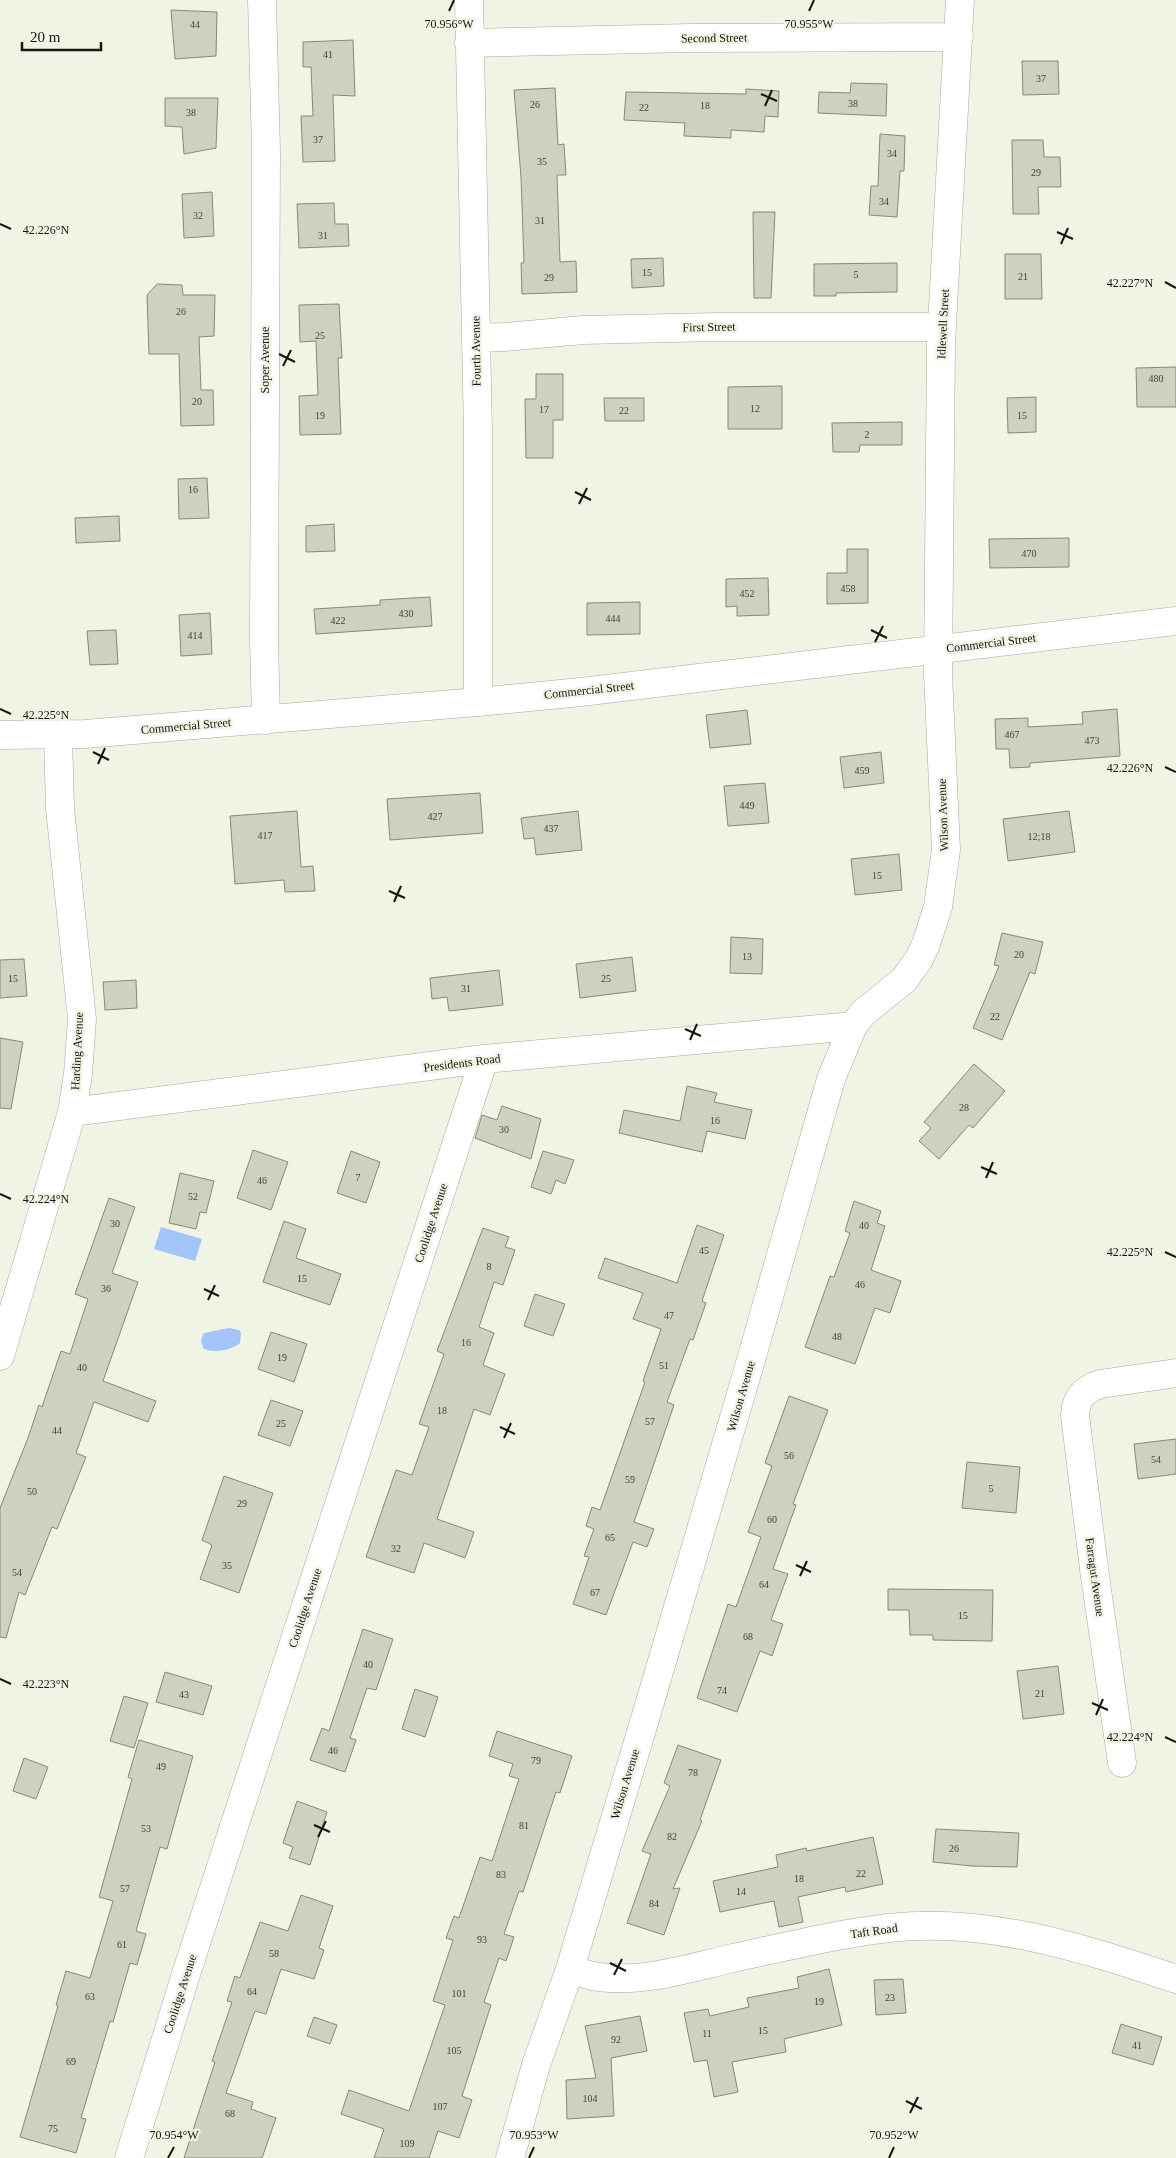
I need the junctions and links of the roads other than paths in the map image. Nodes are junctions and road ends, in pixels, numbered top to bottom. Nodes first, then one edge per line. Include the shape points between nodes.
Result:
1 (262, 0) edge
2 (469, 0) edge
3 (960, 0) edge
4 (958, 37) junction
5 (469, 43) junction
6 (942, 327) junction
7 (476, 338) junction
8 (1176, 621) edge
9 (938, 649) junction
10 (478, 702) junction
11 (266, 720) junction
12 (0, 735) edge
13 (58, 736) junction
14 (853, 1026) junction
15 (484, 1059) junction
16 (72, 1112) junction
17 (0, 1356) edge
18 (1176, 1373) edge
19 (1122, 1763) dead end
20 (570, 1969) junction
21 (1176, 1979) edge
22 (128, 2158) edge
23 (510, 2158) edge

1 - 11 street, Soper Avenue via 266,151
2 - 5 street, Fourth Avenue
3 - 4 street, Idlewell Street
4 - 5 street, Second Street
4 - 6 street, Idlewell Street
5 - 7 street, Fourth Avenue
6 - 7 street, First Street via 602,329
6 - 9 street, Idlewell Street
7 - 10 street, Fourth Avenue
8 - 9 street, Commercial Street
9 - 10 street, Commercial Street
9 - 14 street, Wilson Avenue via 946,850 938,907 926,944 904,980
10 - 11 street, Commercial Street
11 - 13 street, Commercial Street
12 - 13 street, Commercial Street
13 - 16 street, Harding Avenue via 60,808 82,1020
14 - 15 street, Presidents Road
14 - 20 street, Wilson Avenue via 831,1078 751,1360
15 - 16 street, Presidents Road
15 - 22 street, Coolidge Avenue
16 - 17 street, Harding Avenue
18 - 19 street, Farragut Avenue via 1090,1387 1076,1404 1094,1568
20 - 21 street, Taft Road via 599,1977 649,1977 790,1945 888,1928 946,1925 1007,1931 1100,1954
20 - 23 street, Wilson Avenue via 536,2064

